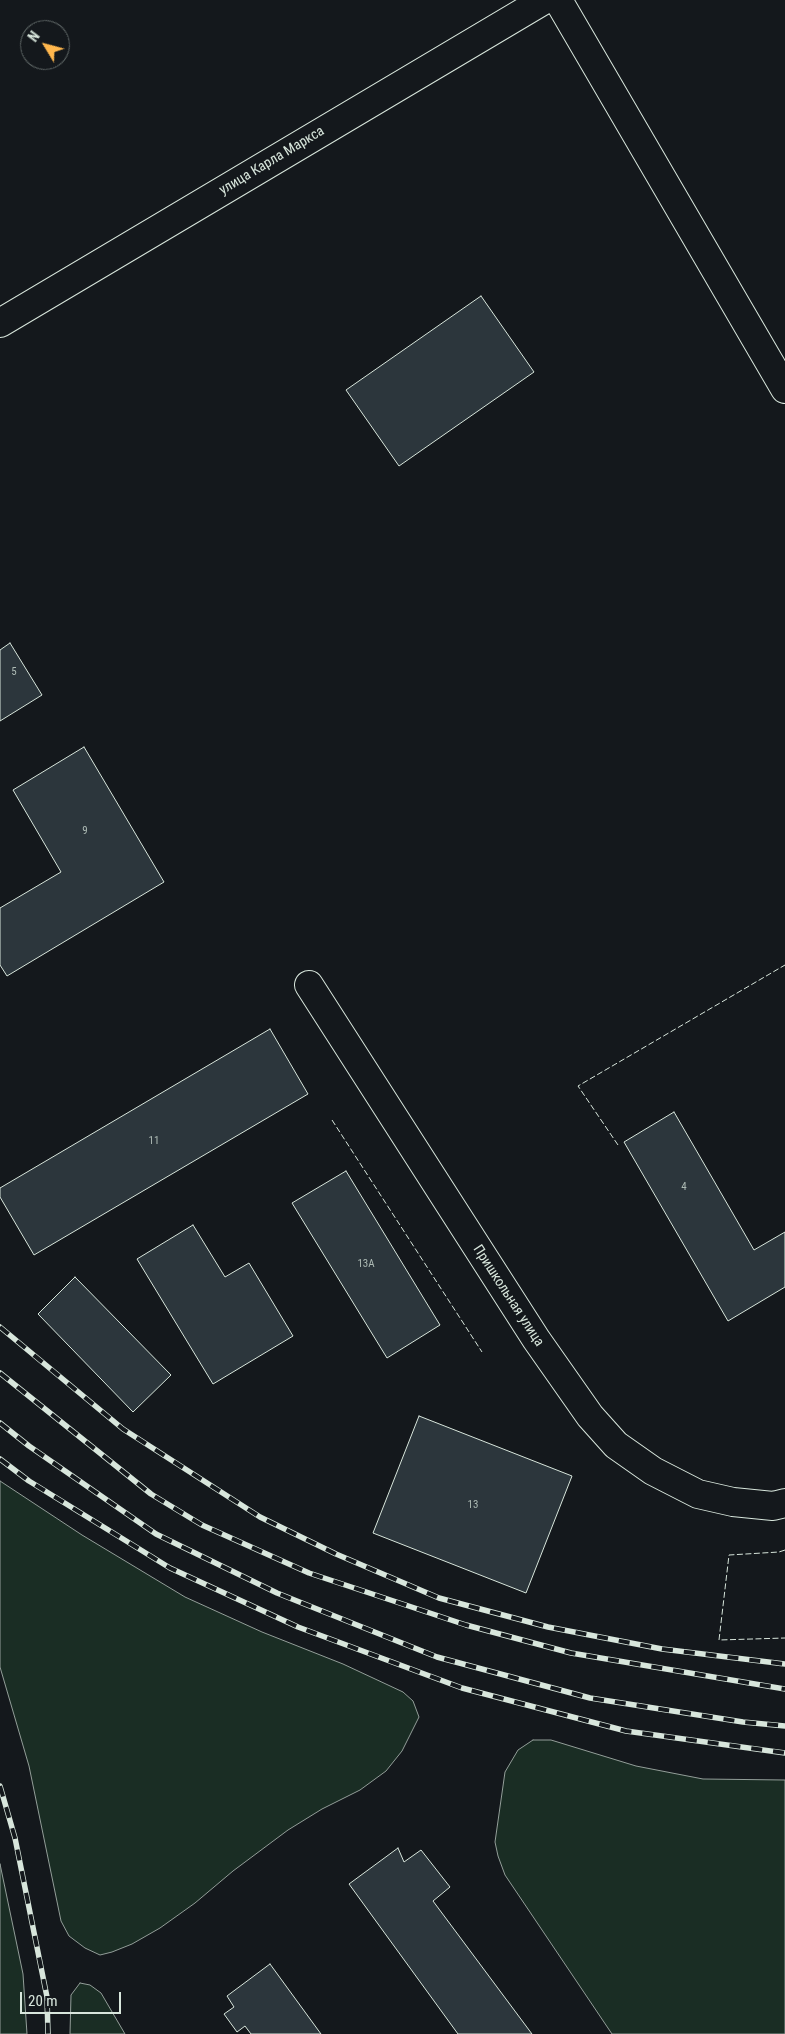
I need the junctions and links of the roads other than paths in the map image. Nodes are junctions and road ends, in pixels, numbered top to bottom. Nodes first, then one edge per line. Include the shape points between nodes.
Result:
1 (544, 0) edge
2 (558, 0) edge
3 (0, 323) edge
4 (785, 389) edge
5 (309, 985) dead end
6 (785, 1503) edge

1 - 3 street, улица Карла Маркса
2 - 4 street
5 - 6 street, Пришкольная улица via 536,1340 590,1416 616,1445 653,1471 698,1494 733,1502 773,1506

